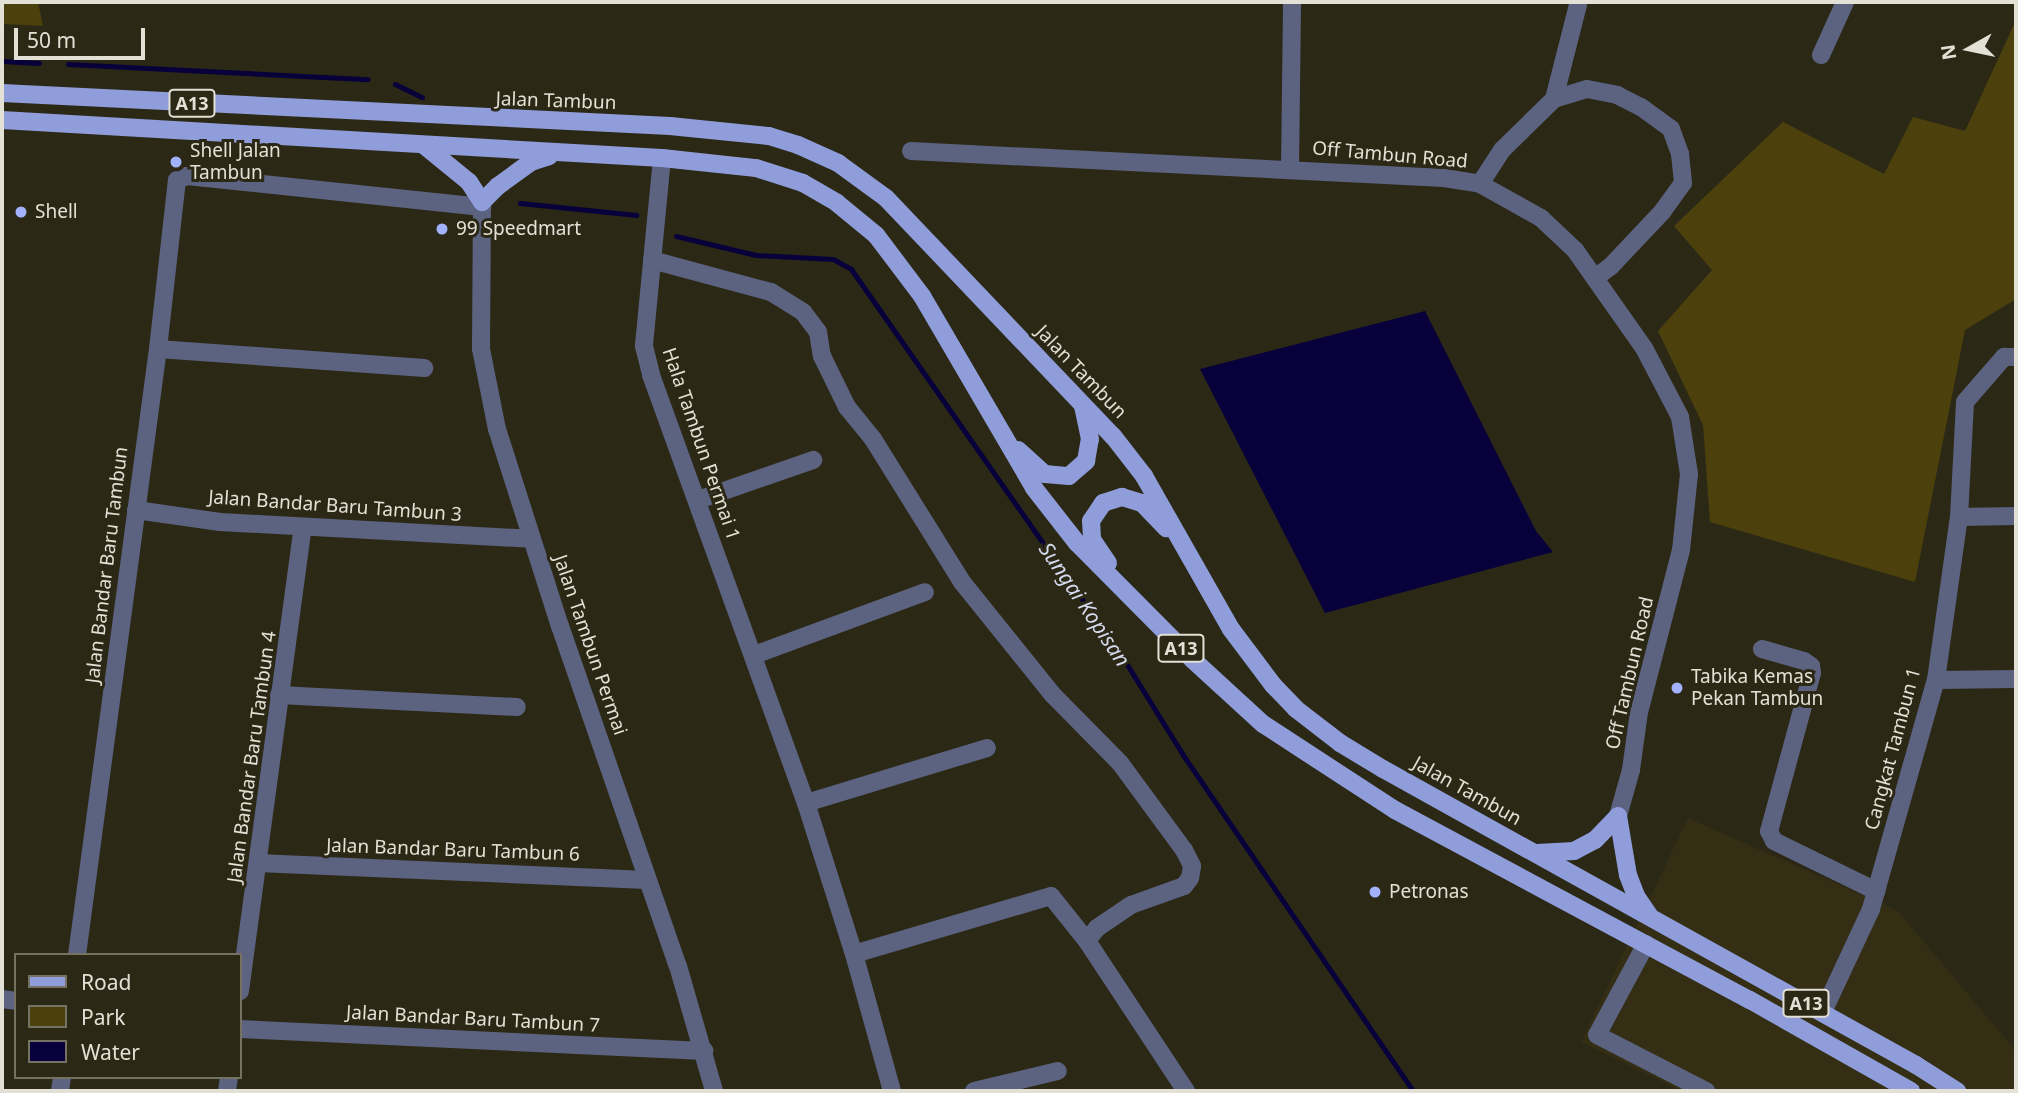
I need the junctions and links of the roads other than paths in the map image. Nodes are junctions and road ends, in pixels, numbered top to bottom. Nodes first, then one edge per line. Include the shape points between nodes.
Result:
1 (1292, 2) edge
2 (1845, 2) edge
3 (1578, 5) dead end
4 (1821, 55) dead end
5 (2, 93) edge
6 (1554, 99) junction
7 (2, 120) edge
8 (425, 146) junction
9 (911, 151) dead end
10 (555, 153) junction
11 (662, 158) junction
12 (1290, 169) junction
13 (1480, 184) junction
14 (482, 204) junction
15 (652, 260) junction
16 (1595, 278) junction
17 (159, 349) junction
18 (2016, 357) edge
19 (424, 368) dead end
20 (1083, 406) junction
21 (1006, 439) junction
22 (813, 460) dead end
23 (698, 500) junction
24 (136, 510) junction
25 (2016, 516) edge
26 (1959, 517) junction
27 (303, 527) junction
28 (531, 539) junction
29 (1180, 541) junction
30 (925, 592) dead end
31 (1127, 592) junction
32 (1762, 649) dead end
33 (754, 655) junction
34 (2016, 679) edge
35 (1936, 680) junction
36 (279, 695) junction
37 (517, 707) dead end
38 (987, 748) dead end
39 (806, 803) junction
40 (1618, 816) junction
41 (1536, 853) junction
42 (258, 863) junction
43 (647, 880) junction
44 (1876, 891) junction
45 (1652, 919) junction
46 (1087, 941) junction
47 (1646, 944) junction
48 (77, 953) edge
49 (854, 954) junction
50 (242, 977) edge
51 (1823, 1012) junction
52 (242, 1029) edge
53 (704, 1051) junction
54 (1058, 1071) dead end
55 (714, 1091) edge
56 (892, 1091) edge
57 (974, 1091) edge
58 (1186, 1091) edge
59 (1706, 1091) edge
60 (1911, 1091) edge
61 (1957, 1091) edge

1 - 12 street
2 - 4 street
3 - 6 street
5 - 20 main road, Jalan Tambun / A13 via 670,126 769,136 838,163 886,198
6 - 13 street via 1502,150
6 - 16 street via 1587,89 1617,95 1671,129 1680,154 1682,183 1663,211
7 - 8 main road, A13
8 - 10 main road, A13
8 - 14 main road via 469,182
9 - 12 street, Off Tambun Road
10 - 11 main road, A13
10 - 14 main road via 531,162
11 - 15 street, Hala Tambun Permai 1
11 - 21 main road, A13 via 755,168 803,183 876,235 922,296
12 - 13 street, Off Tambun Road
13 - 16 street, Off Tambun Road via 1541,218 1575,250
14 - 17 street, Jalan Bandar Baru Tambun via 187,176 177,180
14 - 28 street, Jalan Tambun Permai via 481,349 497,429
15 - 23 street, Hala Tambun Permai 1 via 644,346
15 - 46 street via 771,292 803,312 818,332 822,356 847,407 873,439 962,582 1052,694 1120,764 1184,850 1192,866 1184,886 1131,905 1097,928
16 - 40 street, Off Tambun Road via 1644,348 1680,417 1689,474 1681,550 1639,712
17 - 19 street
17 - 24 street, Jalan Bandar Baru Tambun
18 - 26 street, Cangkat Tambun 1 via 2004,357 1965,402
20 - 21 main road via 1090,439 1086,461 1069,476 1045,474
20 - 29 main road, Jalan Tambun / A13 via 1144,476
21 - 31 main road, A13 via 1034,488 1077,543
22 - 23 street
23 - 33 street, Hala Tambun Permai 1
24 - 27 street, Jalan Bandar Baru Tambun 3
24 - 48 street, Jalan Bandar Baru Tambun
25 - 26 street
26 - 35 street, Cangkat Tambun 1
27 - 28 street, Jalan Bandar Baru Tambun 3
27 - 36 street, Jalan Bandar Baru Tambun 4
28 - 43 street, Jalan Tambun Permai
29 - 31 main road via 1142,503 1122,497 1103,503 1091,521 1092,539
29 - 41 main road, Jalan Tambun / A13 via 1231,629 1296,709 1383,769
30 - 33 street
31 - 47 main road, A13 via 1192,659 1263,724 1297,748 1395,810
32 - 44 street via 1804,661 1812,673 1769,831 1774,842
33 - 39 street, Hala Tambun Permai 1
34 - 35 street
35 - 44 street, Cangkat Tambun 1
36 - 37 street
36 - 42 street, Jalan Bandar Baru Tambun 4
38 - 39 street
39 - 49 street, Hala Tambun Permai 1
40 - 41 main road via 1595,840 1574,851
40 - 45 main road via 1628,874
41 - 45 main road, Jalan Tambun / A13
42 - 43 street, Jalan Bandar Baru Tambun 6
42 - 50 street, Jalan Bandar Baru Tambun 4
43 - 53 street, Jalan Tambun Permai
44 - 51 street, Cangkat Tambun 1
45 - 51 main road, Jalan Tambun / A13
46 - 49 street via 1055,899 1045,895
46 - 58 street
47 - 59 street via 1597,1035
47 - 60 main road, A13
49 - 56 street, Hala Tambun Permai 1
51 - 61 main road, Jalan Tambun / A13
52 - 53 street, Jalan Bandar Baru Tambun 7
53 - 55 street, Jalan Tambun Permai
54 - 57 street

